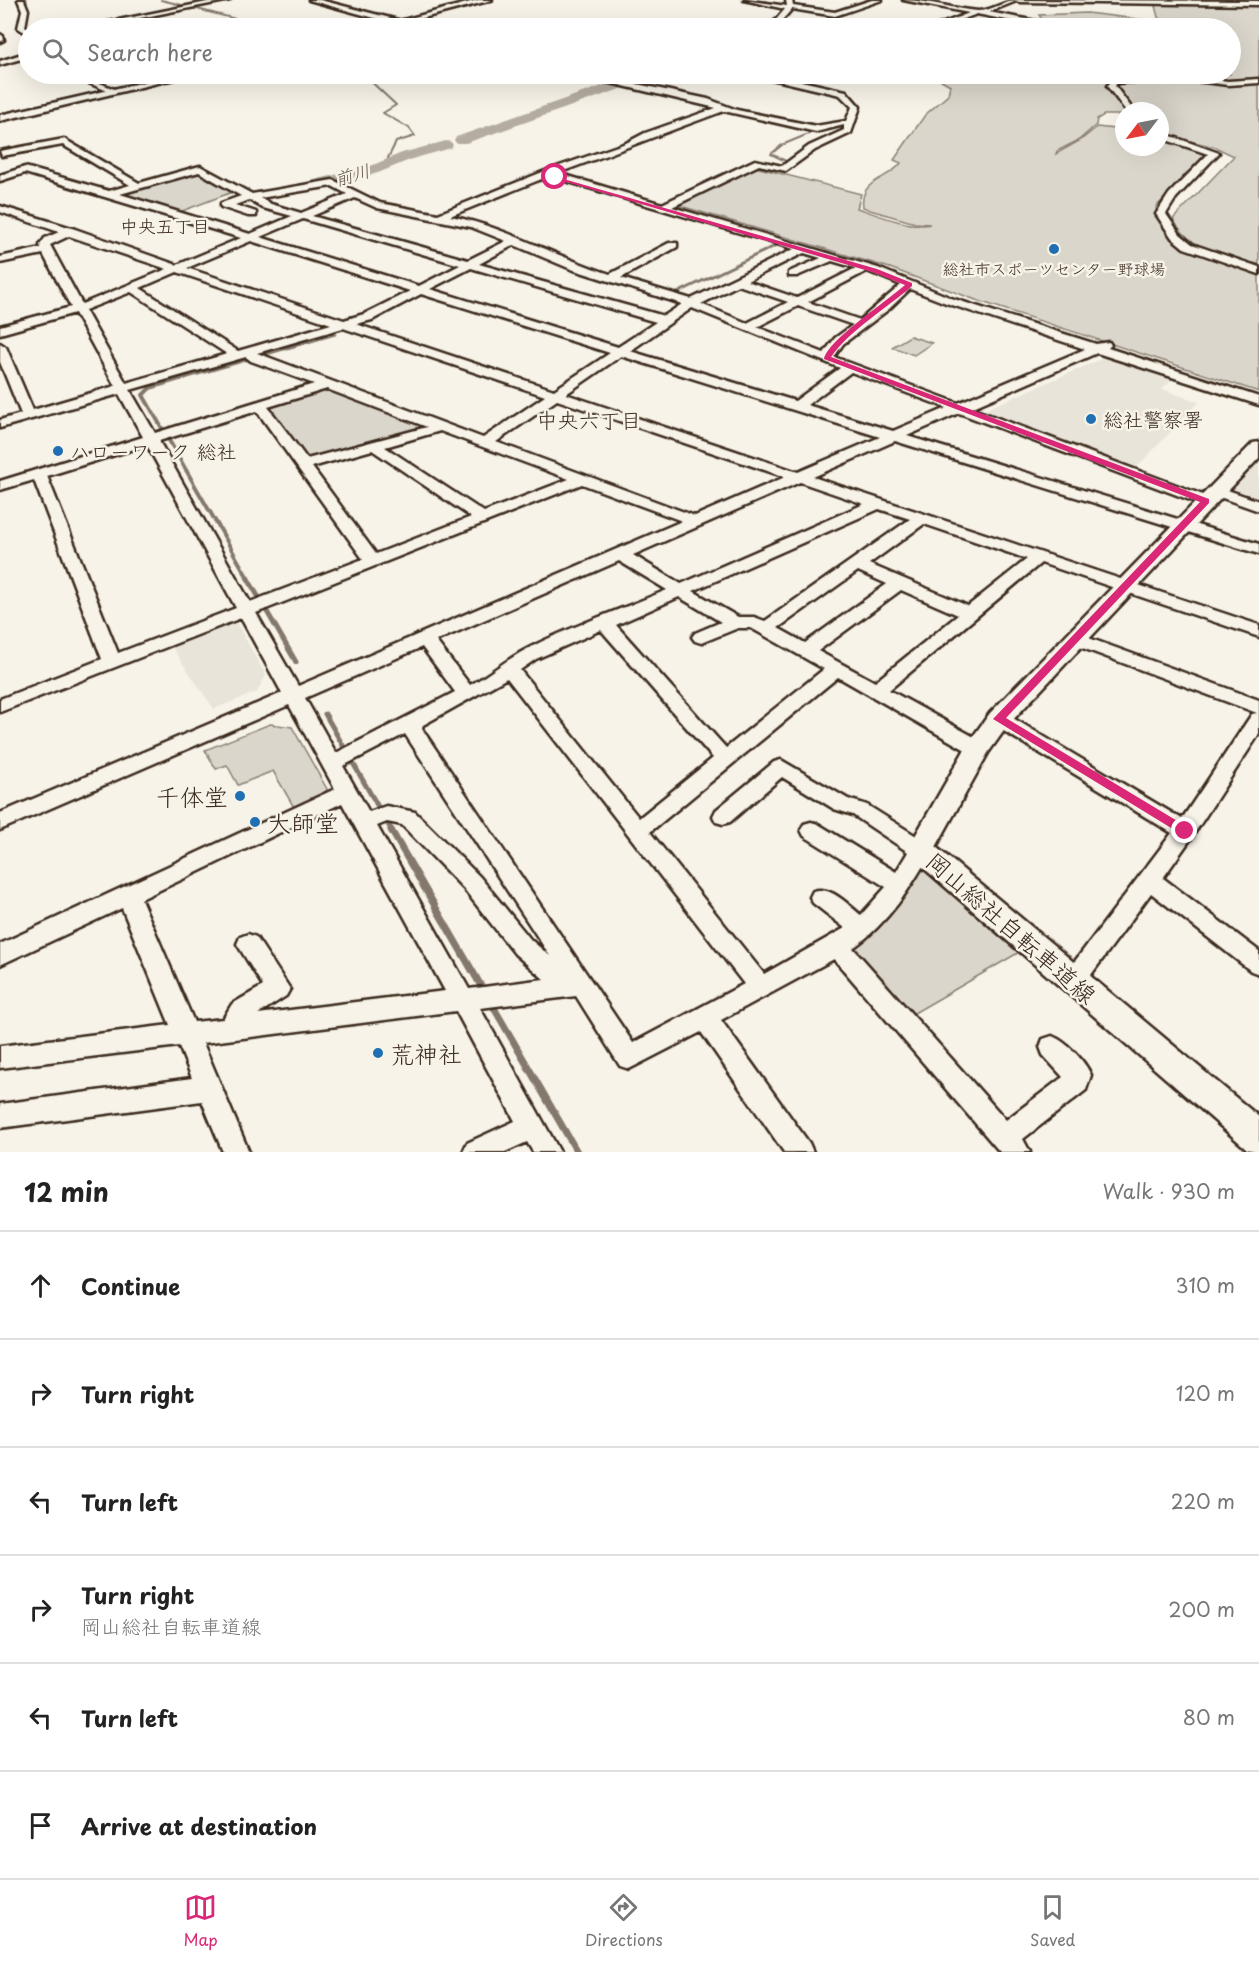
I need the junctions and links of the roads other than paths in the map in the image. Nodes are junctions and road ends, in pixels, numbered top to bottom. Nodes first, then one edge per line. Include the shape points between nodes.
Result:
1 (21, 0) edge
2 (227, 0) edge
3 (312, 0) edge
4 (488, 0) edge
5 (747, 0) edge
6 (879, 0) edge
7 (906, 0) edge
8 (1018, 0) edge
9 (1171, 0) edge
10 (1181, 3) junction
11 (1259, 3) edge
12 (789, 5) edge
13 (980, 13) junction
14 (25, 18) edge
15 (139, 18) edge
16 (382, 18) edge
17 (414, 18) edge
18 (779, 18) edge
19 (965, 18) edge
20 (1010, 18) edge
21 (18, 59) edge
22 (0, 63) edge
23 (1259, 81) edge
24 (1241, 82) edge
25 (97, 84) edge
26 (146, 84) edge
27 (630, 84) edge
28 (804, 84) edge
29 (1112, 84) edge
30 (115, 91) junction
31 (1123, 102) edge
32 (723, 108) junction
33 (0, 118) edge
34 (844, 123) dead end
35 (1169, 138) edge
36 (11, 160) edge
37 (548, 173) junction
38 (0, 178) edge
39 (136, 185) junction
40 (109, 194) junction
41 (355, 194) junction
42 (256, 196) junction
43 (0, 202) edge
44 (661, 208) junction
45 (0, 209) edge
46 (252, 214) dead end
47 (306, 215) junction
48 (440, 217) junction
49 (74, 230) junction
50 (251, 238) junction
51 (516, 240) junction
52 (673, 245) dead end
53 (803, 249) junction
54 (46, 250) junction
55 (831, 257) junction
56 (0, 260) edge
57 (844, 261) junction
58 (470, 264) junction
59 (183, 266) junction
60 (865, 268) junction
61 (1259, 271) edge
62 (793, 274) dead end
63 (614, 277) junction
64 (839, 280) junction
65 (737, 281) junction
66 (909, 284) junction
67 (133, 288) junction
68 (423, 291) junction
69 (797, 302) junction
70 (693, 303) junction
71 (78, 309) junction
72 (667, 321) junction
73 (352, 322) junction
74 (861, 324) junction
75 (749, 327) junction
76 (0, 330) edge
77 (0, 347) edge
78 (1100, 347) junction
79 (622, 351) junction
80 (249, 356) junction
81 (828, 357) junction
82 (851, 366) junction
83 (4, 371) edge
84 (326, 385) junction
85 (124, 389) junction
86 (561, 392) junction
87 (1259, 401) edge
88 (260, 405) junction
89 (797, 406) junction
90 (957, 407) junction
91 (29, 416) junction
92 (0, 424) edge
93 (441, 427) junction
94 (893, 435) junction
95 (160, 436) junction
96 (485, 443) junction
97 (373, 445) junction
98 (1259, 447) edge
99 (303, 465) junction
100 (39, 474) junction
101 (804, 474) junction
102 (583, 479) junction
103 (0, 486) edge
104 (1211, 496) junction
105 (878, 504) junction
106 (1259, 506) edge
107 (482, 518) junction
108 (922, 518) junction
109 (696, 520) junction
110 (1184, 524) junction
111 (1259, 549) edge
112 (619, 554) junction
113 (1039, 557) junction
114 (373, 561) junction
115 (858, 565) junction
116 (1130, 582) junction
117 (899, 583) junction
118 (678, 590) junction
119 (257, 606) junction
120 (971, 614) junction
121 (1259, 620) edge
122 (605, 623) junction
123 (735, 623) junction
124 (766, 629) junction
125 (1259, 631) edge
126 (701, 637) dead end
127 (425, 638) junction
128 (1075, 639) junction
129 (806, 651) junction
130 (112, 662) junction
131 (836, 669) junction
132 (510, 670) junction
133 (876, 691) junction
134 (466, 693) junction
135 (294, 694) junction
136 (0, 706) edge
137 (1259, 707) edge
138 (999, 719) junction
139 (1259, 719) edge
140 (414, 721) junction
141 (978, 748) junction
142 (343, 757) junction
143 (725, 759) junction
144 (347, 792) junction
145 (723, 816) dead end
146 (377, 818) junction
147 (0, 822) edge
148 (811, 830) dead end
149 (637, 831) junction
150 (1185, 831) junction
151 (921, 850) junction
152 (1150, 880) junction
153 (900, 885) junction
154 (128, 896) junction
155 (821, 897) dead end
156 (863, 929) junction
157 (248, 944) dead end
158 (837, 946) junction
159 (0, 955) edge
160 (1259, 964) edge
161 (1074, 980) junction
162 (582, 985) junction
163 (760, 986) junction
164 (479, 996) junction
165 (704, 1016) junction
166 (230, 1028) junction
167 (186, 1032) junction
168 (1052, 1047) dead end
169 (0, 1057) edge
170 (209, 1088) junction
171 (0, 1116) edge
172 (532, 1126) junction
173 (1259, 1138) edge
174 (1011, 1144) edge
175 (236, 1152) edge
176 (476, 1152) edge
177 (547, 1152) edge
178 (800, 1152) edge

1 - 14 street
2 - 15 street
3 - 16 street
4 - 17 main road
5 - 12 street
6 - 12 street via 835,14
7 - 13 street
8 - 10 main road
8 - 13 street
9 - 10 street
10 - 11 main road
12 - 18 street
13 - 19 street
13 - 20 street
21 - 22 street
23 - 24 street
25 - 30 street
26 - 30 main road
27 - 32 street
28 - 44 street via 846,94 856,107 848,131 812,148 783,169 758,162
29 - 31 street
30 - 33 main road
32 - 34 street via 816,129
32 - 37 street
35 - 61 street via 1214,153 1169,198 1161,214 1167,224 1188,246
36 - 38 street
36 - 39 street via 64,142
36 - 40 street
37 - 44 street
37 - 48 street
39 - 40 street
39 - 42 street via 200,169
40 - 50 street
41 - 42 street via 333,183
41 - 47 street
41 - 48 street via 378,205
42 - 46 street via 225,205
42 - 47 street via 267,206
43 - 49 street
44 - 53 street
45 - 49 street
47 - 50 street
47 - 58 street
48 - 51 street via 474,224
49 - 54 street via 49,240
49 - 59 street
50 - 59 street
50 - 68 street
51 - 58 street
51 - 63 street via 575,267
52 - 63 street
53 - 55 street
53 - 65 street
54 - 56 street via 14,253
54 - 71 street
55 - 57 street
55 - 62 street
57 - 60 street
57 - 64 street via 829,270
58 - 68 street
58 - 72 street
59 - 67 street
59 - 73 street
60 - 64 street
60 - 66 street
63 - 70 street
64 - 69 street
65 - 69 street
65 - 70 street
66 - 74 street
66 - 78 street via 950,301
67 - 71 street
67 - 80 street
68 - 73 street
68 - 79 street
69 - 74 street
69 - 75 street
70 - 72 street
70 - 75 street
71 - 76 street
71 - 85 street
72 - 79 street
73 - 80 street
73 - 86 street
74 - 81 street via 839,341
75 - 81 street
77 - 83 street
78 - 87 street
78 - 90 street
79 - 86 street
79 - 89 street
80 - 84 street
80 - 85 street
81 - 82 street
82 - 89 street
82 - 90 street
83 - 91 street
84 - 88 street
84 - 93 street
85 - 91 street
85 - 95 street
86 - 96 street
86 - 101 street
88 - 95 street
88 - 99 street
89 - 94 street
90 - 94 street
90 - 104 street
91 - 92 street
93 - 96 street
93 - 97 street
94 - 101 street
94 - 110 street
95 - 100 street
95 - 119 street
96 - 102 street
97 - 99 street
97 - 107 street
98 - 104 main road, 岡山総社自転車道線
99 - 114 street
100 - 103 street
100 - 130 street
101 - 105 street
101 - 109 street
101 - 116 street
102 - 107 street
102 - 109 street
104 - 106 street
104 - 110 main road, 岡山総社自転車道線
105 - 108 street
105 - 118 street
107 - 114 street
108 - 113 street
108 - 115 street
109 - 112 street
110 - 111 street
110 - 116 main road, 岡山総社自転車道線
112 - 118 street
112 - 127 street
113 - 116 street
113 - 120 street
114 - 119 street
115 - 117 street
115 - 124 street
116 - 121 street
116 - 125 street
116 - 128 main road, 岡山総社自転車道線
117 - 120 street
117 - 129 street
118 - 122 street
118 - 123 street
119 - 130 street
119 - 135 street
120 - 133 street
122 - 132 street via 530,655
122 - 143 street
123 - 124 street via 754,622
123 - 126 street
124 - 129 street
127 - 134 street
127 - 135 street
128 - 137 street
128 - 138 main road, 岡山総社自転車道線
129 - 131 street
130 - 136 street
131 - 133 street
131 - 143 street
132 - 134 street
132 - 149 street
133 - 141 street
134 - 140 street
135 - 142 street
135 - 147 street
138 - 141 main road, 岡山総社自転車道線
138 - 150 street
139 - 150 street
140 - 142 street
140 - 162 street via 412,729
141 - 151 main road, 岡山総社自転車道線
142 - 144 street
143 - 149 street
144 - 146 street
144 - 154 street
145 - 151 street via 781,767 841,804 860,810
146 - 162 street via 408,818 472,884 523,947 557,976
146 - 164 street
148 - 153 street
149 - 163 street
150 - 152 street
151 - 153 street
151 - 161 main road, 岡山総社自転車道線
152 - 160 street
152 - 161 street
153 - 156 street
154 - 159 street
154 - 167 street
155 - 156 street
156 - 158 street
157 - 166 street via 278,989 241,1012
158 - 163 street
158 - 174 street
161 - 173 main road, 岡山総社自転車道線
162 - 164 street
162 - 165 street via 629,1059
163 - 165 street
164 - 166 street
164 - 172 street
165 - 178 street
166 - 167 street
167 - 169 street
167 - 170 street
168 - 174 street via 1078,1075 1077,1082
170 - 171 street
170 - 175 street
172 - 176 street
172 - 177 street

